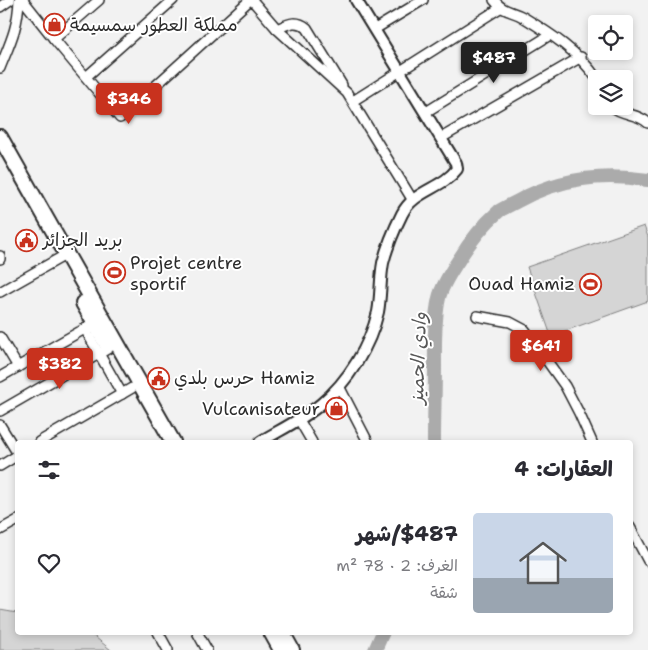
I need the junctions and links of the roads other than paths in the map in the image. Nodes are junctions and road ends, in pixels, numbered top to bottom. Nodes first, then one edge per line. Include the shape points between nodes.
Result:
1 (10, 0) edge
2 (19, 0) edge
3 (23, 0) edge
4 (99, 0) edge
5 (173, 0) edge
6 (251, 0) edge
7 (356, 0) edge
8 (423, 0) edge
9 (494, 0) edge
10 (0, 7) edge
11 (500, 8) junction
12 (277, 29) junction
13 (375, 29) junction
14 (550, 35) junction
15 (54, 40) junction
16 (581, 57) junction
17 (0, 68) edge
18 (591, 70) edge
19 (401, 71) junction
20 (86, 77) junction
21 (350, 97) junction
22 (426, 112) junction
23 (630, 115) edge
24 (648, 123) edge
25 (0, 137) edge
26 (441, 138) junction
27 (0, 154) edge
28 (412, 199) junction
29 (63, 257) junction
30 (0, 292) edge
31 (477, 316) dead end
32 (90, 326) junction
33 (0, 337) edge
34 (104, 351) junction
35 (18, 367) junction
36 (0, 377) edge
37 (339, 386) junction
38 (127, 391) junction
39 (0, 411) edge
40 (298, 418) junction
41 (0, 425) edge
42 (42, 440) edge
43 (162, 440) edge
44 (172, 440) edge
45 (263, 440) edge
46 (311, 440) edge
47 (367, 440) edge
48 (591, 440) edge
49 (15, 450) edge
50 (15, 457) edge
51 (0, 466) edge
52 (15, 522) edge
53 (0, 530) edge
54 (633, 533) edge
55 (648, 561) edge
56 (160, 635) edge
57 (199, 635) edge
58 (274, 635) edge
59 (283, 635) edge
60 (287, 649) edge
61 (168, 650) edge
62 (207, 650) edge

1 - 10 street
2 - 17 street via 16,31
3 - 15 street
4 - 15 street
5 - 20 street
6 - 12 street
6 - 20 street via 120,118
7 - 13 street
8 - 13 street
9 - 11 street
11 - 14 street via 521,16
11 - 19 street
12 - 21 street
12 - 21 street via 296,22 302,24
13 - 19 street
14 - 16 street
14 - 22 street
15 - 20 street
16 - 18 street
16 - 26 street
19 - 21 street
19 - 22 street
21 - 28 street
22 - 26 street
23 - 24 street
25 - 29 highway
26 - 28 street via 457,169
27 - 29 highway
28 - 37 street via 401,215 384,261 372,330
29 - 30 street
29 - 32 highway
29 - 44 highway
31 - 48 street via 510,322 525,330 564,386
32 - 34 highway
32 - 35 street
33 - 35 street
34 - 38 highway
34 - 39 street
35 - 36 street
37 - 40 street via 319,405
37 - 47 street
38 - 42 street
38 - 43 highway
40 - 45 street
40 - 46 street
41 - 49 street
50 - 51 street
52 - 53 street
54 - 55 street
56 - 61 street
57 - 62 street
58 - 60 highway
59 - 60 highway

